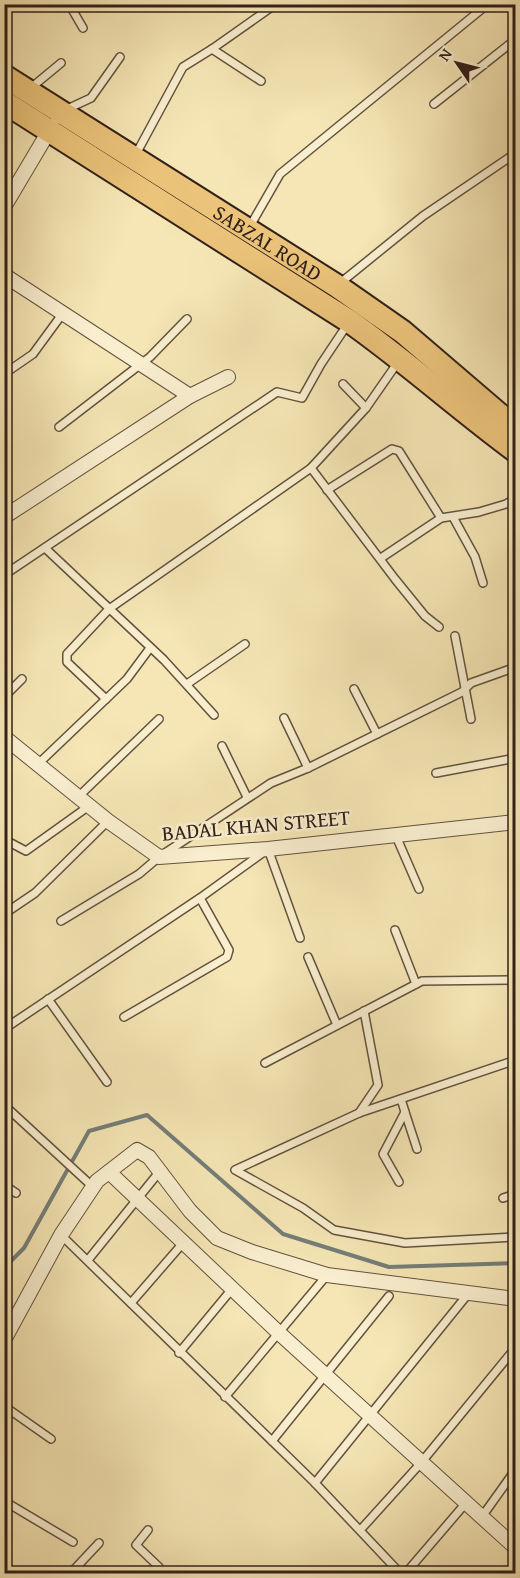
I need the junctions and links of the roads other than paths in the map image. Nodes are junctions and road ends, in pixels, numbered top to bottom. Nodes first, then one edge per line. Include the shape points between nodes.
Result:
1 (69, 4) edge
2 (276, 4) edge
3 (488, 4) edge
4 (83, 28) dead end
5 (516, 39) edge
6 (212, 49) junction
7 (120, 57) dead end
8 (61, 63) dead end
9 (4, 76) edge
10 (261, 81) dead end
11 (27, 91) junction
12 (4, 102) edge
13 (434, 104) dead end
14 (54, 121) junction
15 (516, 153) edge
16 (134, 158) junction
17 (4, 207) edge
18 (247, 230) junction
19 (4, 275) edge
20 (337, 286) junction
21 (63, 313) junction
22 (187, 320) dead end
23 (349, 321) junction
24 (401, 358) junction
25 (140, 363) junction
26 (4, 374) edge
27 (228, 377) dead end
28 (343, 384) dead end
29 (190, 396) junction
30 (366, 408) junction
31 (511, 421) edge
32 (59, 427) dead end
33 (516, 451) edge
34 (311, 468) junction
35 (327, 490) junction
36 (516, 498) edge
37 (4, 517) edge
38 (453, 517) junction
39 (441, 518) junction
40 (45, 548) junction
41 (381, 558) junction
42 (4, 575) edge
43 (483, 583) dead end
44 (109, 609) junction
45 (439, 627) dead end
46 (455, 636) dead end
47 (245, 644) dead end
48 (150, 648) junction
49 (516, 667) edge
50 (22, 679) dead end
51 (187, 684) junction
52 (465, 688) junction
53 (354, 689) dead end
54 (4, 697) edge
55 (106, 699) junction
56 (214, 715) dead end
57 (159, 718) dead end
58 (284, 718) dead end
59 (471, 719) dead end
60 (377, 734) junction
61 (4, 737) edge
62 (222, 746) dead end
63 (516, 758) edge
64 (38, 764) junction
65 (308, 768) junction
66 (436, 773) dead end
67 (78, 797) junction
68 (247, 797) junction
69 (89, 806) junction
70 (108, 821) junction
71 (516, 822) edge
72 (395, 833) junction
73 (268, 849) junction
74 (4, 851) edge
75 (159, 857) junction
76 (419, 889) dead end
77 (200, 898) junction
78 (4, 914) edge
79 (61, 921) dead end
80 (396, 930) dead end
81 (300, 938) dead end
82 (308, 957) dead end
83 (516, 980) edge
84 (416, 984) junction
85 (48, 999) junction
86 (363, 1011) junction
87 (124, 1017) dead end
88 (337, 1025) junction
89 (4, 1029) edge
90 (516, 1060) edge
91 (265, 1063) dead end
92 (107, 1082) dead end
93 (401, 1099) junction
94 (4, 1105) edge
95 (405, 1112) junction
96 (359, 1113) junction
97 (417, 1149) dead end
98 (160, 1171) junction
99 (109, 1172) junction
100 (399, 1182) dead end
101 (89, 1184) junction
102 (4, 1185) edge
103 (16, 1193) dead end
104 (516, 1194) edge
105 (136, 1198) junction
106 (503, 1198) dead end
107 (61, 1235) junction
108 (516, 1237) edge
109 (183, 1243) junction
110 (88, 1260) junction
111 (327, 1275) junction
112 (232, 1289) junction
113 (470, 1293) junction
114 (389, 1296) dead end
115 (516, 1299) edge
116 (131, 1303) junction
117 (279, 1333) junction
118 (4, 1340) edge
119 (516, 1347) edge
120 (179, 1353) junction
121 (325, 1375) junction
122 (225, 1397) junction
123 (4, 1406) edge
124 (370, 1417) junction
125 (51, 1439) dead end
126 (272, 1441) junction
127 (420, 1464) junction
128 (516, 1469) edge
129 (315, 1483) junction
130 (4, 1501) edge
131 (465, 1504) junction
132 (481, 1518) junction
133 (363, 1527) dead end
134 (148, 1530) dead end
135 (73, 1542) dead end
136 (99, 1544) dead end
137 (516, 1548) edge
138 (70, 1574) edge
139 (149, 1574) edge
140 (403, 1574) edge

1 - 4 lane
2 - 6 lane
3 - 18 lane via 280,174
5 - 13 lane
6 - 10 lane
6 - 16 lane via 183,67
7 - 14 lane via 92,98
8 - 11 lane
9 - 11 main road, SABZAL ROAD
11 - 14 main road, SABZAL ROAD
12 - 14 main road, SABZAL ROAD
14 - 16 main road, SABZAL ROAD
14 - 17 street
14 - 23 main road, SABZAL ROAD
15 - 20 lane via 423,216
16 - 18 main road, SABZAL ROAD
18 - 20 main road, SABZAL ROAD
19 - 21 street
20 - 31 main road, SABZAL ROAD via 403,332
21 - 25 street
21 - 26 lane via 33,354
22 - 25 lane
23 - 24 main road, SABZAL ROAD
23 - 40 lane via 305,396 277,392
24 - 30 lane
24 - 33 main road, SABZAL ROAD
25 - 29 street
25 - 32 lane
27 - 29 street
28 - 30 lane
29 - 37 street
30 - 34 lane
34 - 35 lane
34 - 44 lane
35 - 39 lane via 392,448 399,451
35 - 41 lane
36 - 38 lane
38 - 39 lane
38 - 43 lane via 475,557
39 - 41 lane
40 - 42 lane
40 - 44 lane
41 - 45 lane via 425,616
44 - 48 lane
44 - 55 lane via 65,658
46 - 52 lane
47 - 51 lane
48 - 51 lane
48 - 55 lane
49 - 52 lane
50 - 54 lane
51 - 56 lane
52 - 59 lane
52 - 60 lane
53 - 60 lane
55 - 64 lane
57 - 67 lane
58 - 65 lane
60 - 65 lane
61 - 64 street, BADAL KHAN STREET
62 - 68 lane
63 - 66 lane
64 - 67 street, BADAL KHAN STREET
65 - 68 lane
67 - 69 street, BADAL KHAN STREET
68 - 75 lane
69 - 70 street, BADAL KHAN STREET
69 - 74 lane via 26,851 9,842
70 - 75 street, BADAL KHAN STREET
70 - 78 lane via 35,893
71 - 72 street, BADAL KHAN STREET
72 - 73 street, BADAL KHAN STREET
72 - 76 lane
73 - 75 street, BADAL KHAN STREET
73 - 77 lane
73 - 81 lane
75 - 79 lane via 139,874
77 - 85 lane
77 - 87 lane via 229,950 226,957
80 - 84 lane
82 - 88 lane
83 - 84 lane
84 - 86 lane
85 - 89 lane
85 - 92 lane
86 - 88 lane
86 - 96 lane via 378,1085
88 - 91 lane
90 - 93 lane
93 - 95 lane
93 - 96 lane
94 - 101 lane
95 - 97 lane
95 - 100 lane via 383,1154
96 - 108 lane via 235,1170 334,1230 405,1243
98 - 99 street via 137,1150
98 - 105 lane
98 - 111 street via 190,1211 217,1238
99 - 101 street
99 - 105 street
101 - 107 street
102 - 103 lane
104 - 106 lane
105 - 109 street
105 - 110 lane
107 - 110 lane
107 - 118 street
109 - 112 street
109 - 116 lane
110 - 116 lane
111 - 113 street
111 - 117 lane
112 - 117 street
112 - 120 lane
113 - 115 street
113 - 124 lane
114 - 121 lane
116 - 120 lane
117 - 121 street
117 - 122 lane
119 - 127 lane
120 - 122 lane
121 - 124 street
121 - 126 lane
122 - 126 lane
123 - 125 lane
124 - 127 street
124 - 129 lane
126 - 129 lane
127 - 131 street
127 - 133 lane
128 - 132 lane
129 - 140 lane
130 - 135 lane
131 - 132 street
131 - 140 lane
132 - 137 street
134 - 139 lane via 136,1545 159,1566
136 - 138 lane

